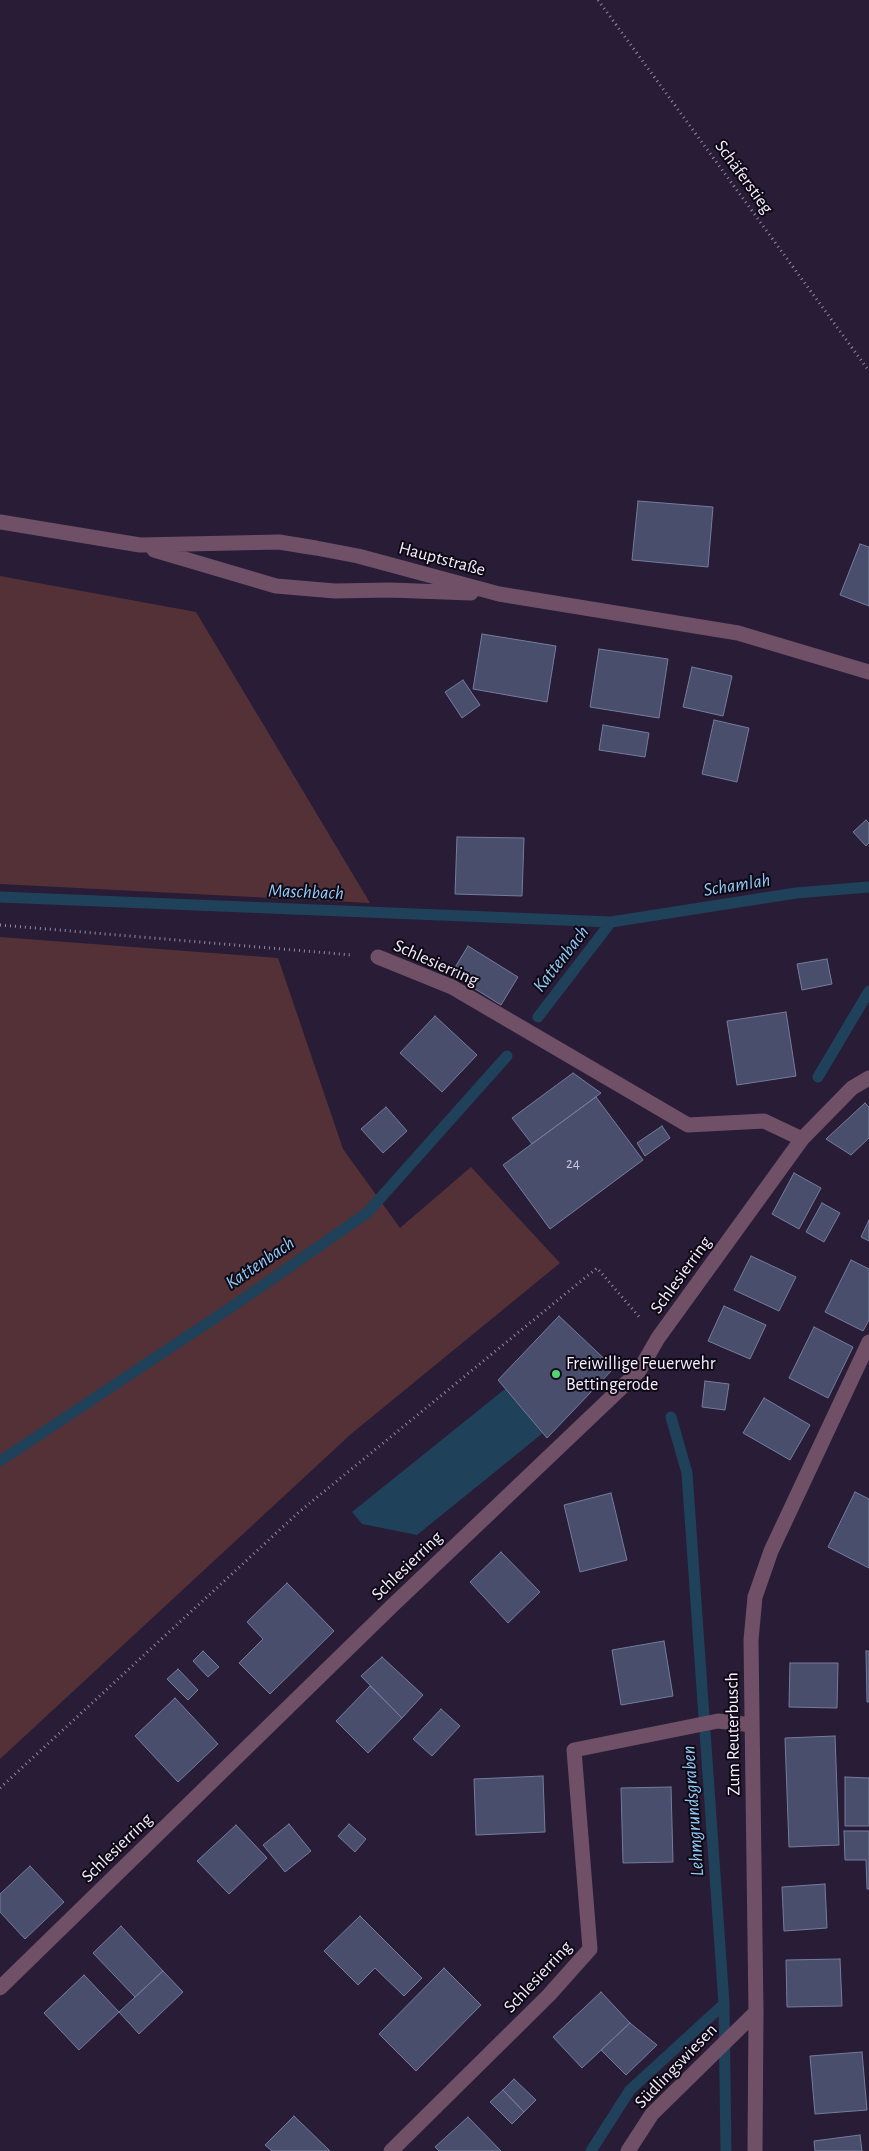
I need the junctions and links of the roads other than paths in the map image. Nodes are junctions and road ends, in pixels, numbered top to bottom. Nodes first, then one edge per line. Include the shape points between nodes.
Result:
1 (0, 522) edge
2 (140, 546) junction
3 (500, 594) junction
4 (869, 672) edge
5 (378, 957) road end
6 (869, 1078) edge
7 (802, 1139) junction
8 (869, 1342) edge
9 (752, 1725) junction
10 (0, 1988) edge
11 (756, 2012) junction
12 (390, 2151) edge
13 (628, 2151) edge
14 (755, 2151) edge

1 - 2 street, Hauptstraße
2 - 3 street via 276,586 335,591
2 - 3 street, Hauptstraße via 279,542 358,556
3 - 4 street, Hauptstraße via 738,633
5 - 7 street, Schlesierring via 452,987 688,1125 764,1121
6 - 7 street, Schlesierring via 852,1088
7 - 10 street, Schlesierring via 658,1338 639,1371 384,1613
8 - 9 street, Zum Reuterbusch via 771,1551 755,1597 751,1640
9 - 11 street, Zum Reuterbusch
9 - 12 street, Schlesierring via 718,1721 574,1750 590,1949 549,1995
11 - 13 street, Südlingswiesen via 652,2114
11 - 14 street, Zum Reuterbusch

